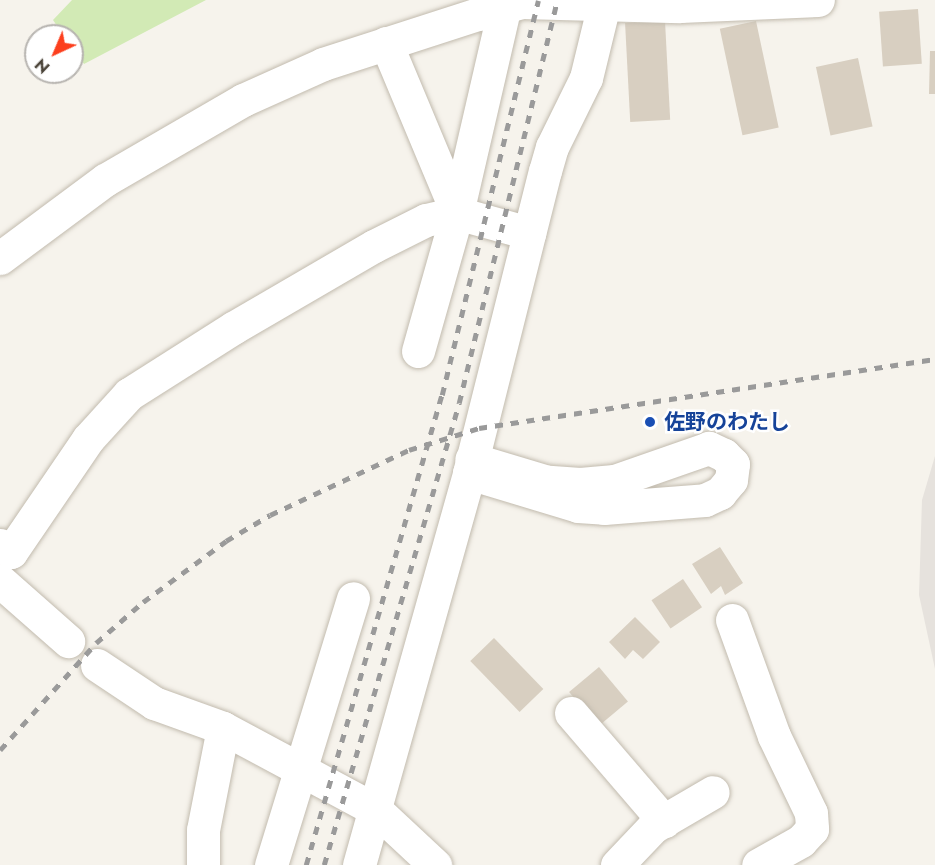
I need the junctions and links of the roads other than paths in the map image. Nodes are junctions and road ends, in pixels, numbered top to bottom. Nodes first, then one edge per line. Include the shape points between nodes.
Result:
1 (818, 0) edge
2 (604, 1) edge
3 (505, 4) edge
4 (386, 43) junction
5 (457, 213) junction
6 (529, 233) junction
7 (0, 258) edge
8 (418, 351) dead end
9 (470, 466) junction
10 (0, 545) edge
11 (0, 581) edge
12 (353, 598) dead end
13 (732, 621) dead end
14 (68, 641) dead end
15 (96, 665) dead end
16 (571, 714) dead end
17 (223, 728) junction
18 (300, 770) junction
19 (713, 792) dead end
20 (376, 810) junction
21 (664, 820) junction
22 (203, 865) edge
23 (271, 865) edge
24 (359, 865) edge
25 (435, 865) edge
26 (617, 865) edge
27 (758, 865) edge

1 - 2 street via 680,6
2 - 3 street
2 - 6 street via 586,78 552,147
3 - 4 street
3 - 5 street
4 - 5 street
4 - 7 street via 323,64 243,100 171,139 105,180
5 - 6 street
5 - 8 street
5 - 10 street via 426,220 374,246 129,394 88,439 11,552
6 - 9 street
9 - 9 street via 548,482 580,484 614,481 709,448 733,464 731,480 720,493 705,500 604,508 578,506
9 - 20 street
11 - 14 street
12 - 18 street
13 - 27 street via 774,736 811,813 812,828 801,842
15 - 17 street via 138,694
16 - 21 street
17 - 18 street
17 - 22 street via 203,830
18 - 20 street
18 - 23 street
19 - 21 street
20 - 24 street
20 - 25 street
21 - 26 street

